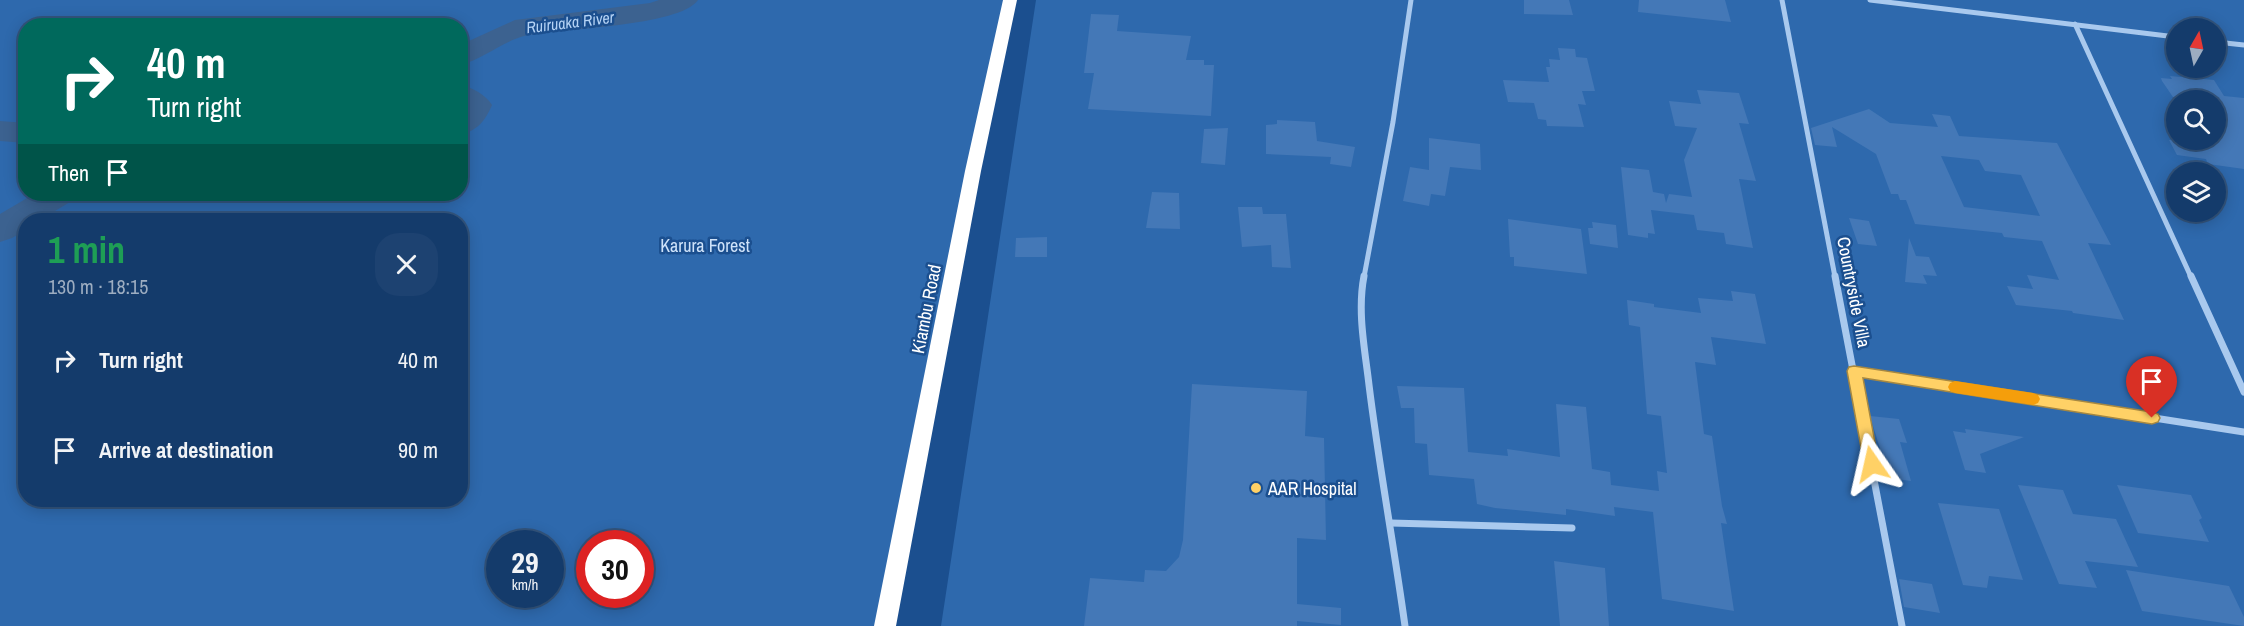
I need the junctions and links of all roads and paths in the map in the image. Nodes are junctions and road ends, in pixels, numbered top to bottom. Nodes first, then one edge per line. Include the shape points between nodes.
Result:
1 (1010, 0) edge
2 (1411, 0) edge
3 (1782, 0) edge
4 (1870, 0) edge
5 (2075, 24) junction
6 (2166, 36) edge
7 (2226, 43) edge
8 (2244, 45) edge
9 (1854, 371) junction
10 (2244, 392) edge
11 (2244, 432) edge
12 (1391, 523) junction
13 (1572, 528) dead end
14 (885, 626) edge
15 (1405, 626) edge
16 (1902, 626) edge

1 - 14 highway, Kiambu Road
2 - 12 street via 1363,282 1362,326
3 - 9 street, Countryside Villa
4 - 5 street
5 - 6 street
5 - 10 street
7 - 8 street
9 - 11 street
9 - 16 street, Countryside Villa
12 - 13 street
12 - 15 street

